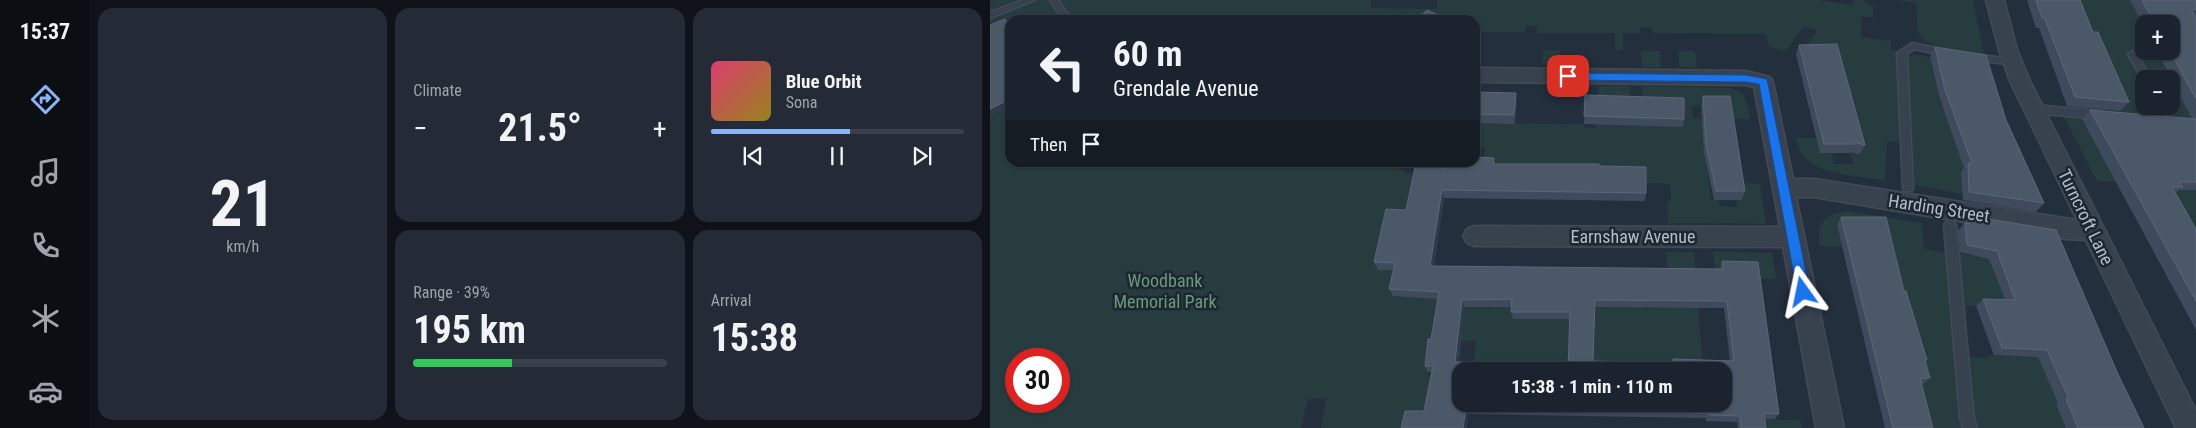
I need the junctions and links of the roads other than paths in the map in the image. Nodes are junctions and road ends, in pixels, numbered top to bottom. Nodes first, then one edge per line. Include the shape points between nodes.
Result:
1 (1031, 0) edge
2 (1054, 0) edge
3 (1994, 0) edge
4 (990, 15) edge
5 (1064, 15) edge
6 (2133, 54) dead end
7 (2013, 62) junction
8 (2141, 70) edge
9 (1482, 75) dead end
10 (2033, 109) junction
11 (2162, 115) edge
12 (2112, 116) edge
13 (2142, 119) edge
14 (1785, 188) junction
15 (1908, 188) dead end
16 (1950, 225) dead end
17 (2093, 231) junction
18 (1475, 236) dead end
19 (1792, 237) junction
20 (1830, 428) edge
21 (1970, 428) edge
22 (2190, 428) edge

1 - 4 lane
2 - 5 lane
3 - 7 street, Turncroft Lane
6 - 8 lane
7 - 10 street, Turncroft Lane
7 - 15 lane via 1912,46 1902,53
9 - 14 street via 1746,78 1763,82
10 - 12 lane
10 - 17 street, Turncroft Lane
11 - 13 lane via 2164,119
14 - 17 street, Harding Street via 1814,188
14 - 19 street
16 - 21 lane
17 - 22 street, Turncroft Lane
18 - 19 street, Earnshaw Avenue
19 - 20 street

